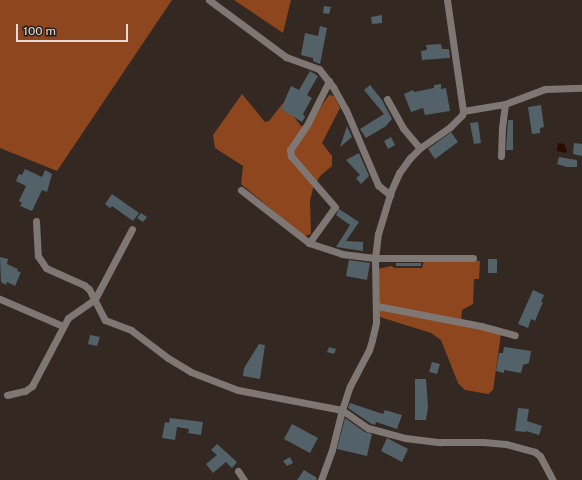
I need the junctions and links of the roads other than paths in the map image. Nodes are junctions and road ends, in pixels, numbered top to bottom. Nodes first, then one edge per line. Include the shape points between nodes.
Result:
1 (209, 0) edge
2 (447, 0) edge
3 (329, 81) junction
4 (582, 88) edge
5 (388, 99) dead end
6 (506, 104) junction
7 (464, 111) junction
8 (420, 148) junction
9 (501, 156) dead end
10 (241, 190) dead end
11 (390, 195) junction
12 (36, 221) dead end
13 (132, 229) dead end
14 (309, 243) junction
15 (375, 258) junction
16 (473, 258) dead end
17 (0, 298) edge
18 (95, 299) junction
19 (377, 306) junction
20 (63, 326) junction
21 (516, 335) dead end
22 (7, 395) dead end
23 (342, 410) junction
24 (238, 471) dead end
25 (244, 480) edge
26 (321, 480) edge
27 (553, 480) edge

1 - 3 street via 286,57 319,69
2 - 7 street
3 - 11 street via 349,117 378,185
3 - 14 street via 308,123 290,150 291,156 335,207
4 - 6 street via 545,90
5 - 8 street via 403,128
6 - 7 street
6 - 9 street
7 - 8 street via 450,127
8 - 11 street via 399,173
10 - 14 street
11 - 15 street via 378,234
12 - 18 street via 37,246 41,262 46,268 84,285
13 - 18 street
14 - 15 street via 342,254
15 - 16 street
15 - 19 street
17 - 20 street
18 - 20 street via 68,318
18 - 23 street via 105,320 131,330 191,372 238,390
19 - 21 street
19 - 23 street via 370,350 350,386
20 - 22 street via 32,386
23 - 26 street
23 - 27 street via 368,428 405,438 506,444 535,452 540,456
24 - 25 street

